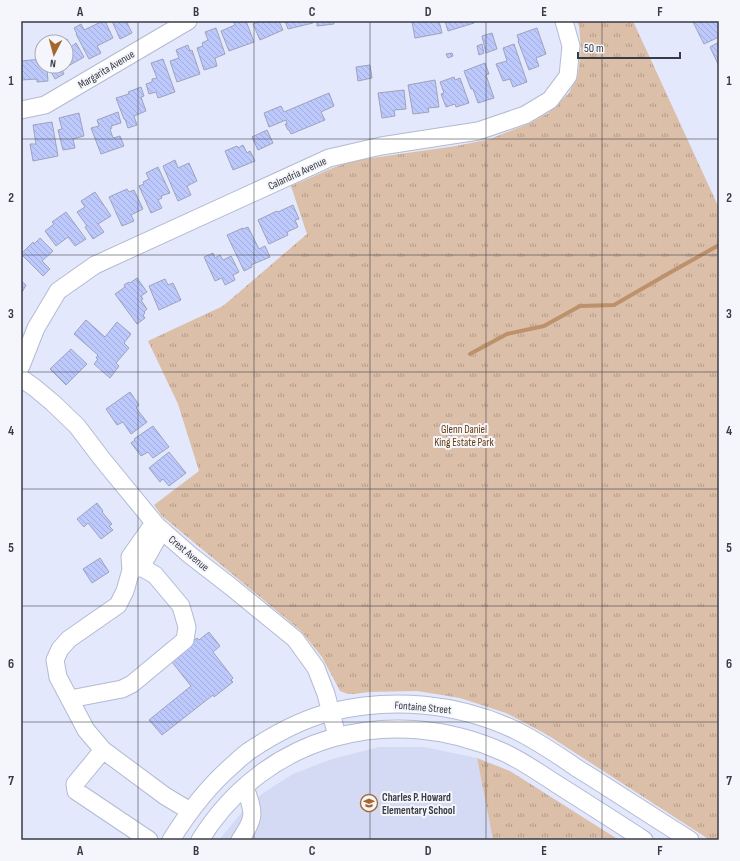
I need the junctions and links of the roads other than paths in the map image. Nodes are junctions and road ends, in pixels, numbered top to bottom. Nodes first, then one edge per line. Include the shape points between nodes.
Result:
1 (188, 21) edge
2 (564, 21) edge
3 (21, 110) edge
4 (21, 366) edge
5 (21, 378) edge
6 (158, 527) junction
7 (136, 568) junction
8 (70, 699) junction
9 (330, 712) junction
10 (337, 736) junction
11 (104, 750) junction
12 (245, 787) junction
13 (190, 811) junction
14 (149, 840) edge
15 (171, 840) edge
16 (200, 840) edge
17 (240, 840) edge
18 (644, 840) edge
19 (690, 840) edge

1 - 3 street, Margarita Avenue via 45,106
2 - 4 street, Calandria Avenue via 571,46 568,76 550,100 525,115 478,131 381,146 329,158 94,265 58,291 36,328
5 - 6 street, Crest Avenue via 36,388 77,426
6 - 7 street
6 - 9 street, Crest Avenue via 295,639 316,668
7 - 8 street via 118,605 69,639 60,649 55,660 58,677
7 - 8 street via 155,575 181,606 187,627 185,640 132,684 122,689
8 - 11 street via 86,730
9 - 10 street, Crest Avenue
9 - 13 street, Fontaine Street via 279,733 248,752 221,775
9 - 19 street, Fontaine Street via 369,705 404,704 463,711 489,719 516,730 542,745
10 - 12 street, Fontaine Street via 285,758 262,772
10 - 18 street, Fontaine Street via 404,728 451,734 481,742 529,766
11 - 13 street via 164,796
11 - 14 street via 75,784 76,791
12 - 16 street, Fontaine Street via 219,813
12 - 17 street via 252,807 252,818
13 - 15 street, Fontaine Street

